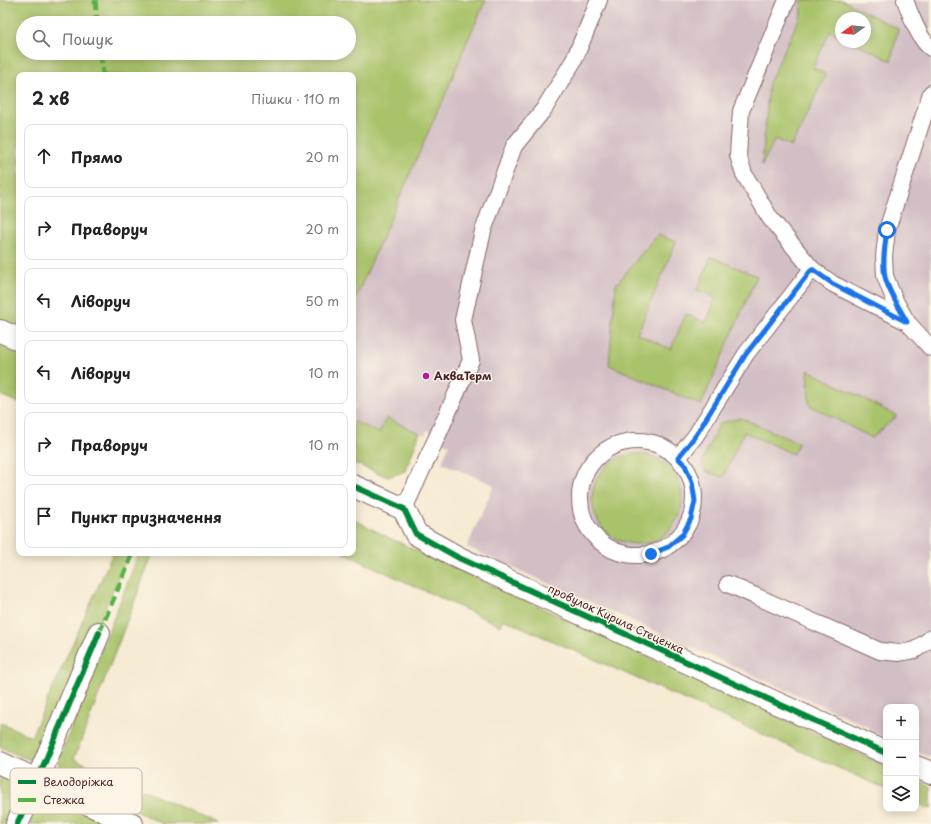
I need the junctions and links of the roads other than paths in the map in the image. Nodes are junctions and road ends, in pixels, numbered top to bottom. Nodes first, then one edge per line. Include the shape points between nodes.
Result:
1 (599, 0) edge
2 (788, 0) edge
3 (904, 0) edge
4 (931, 48) edge
5 (931, 93) edge
6 (812, 269) junction
7 (907, 322) junction
8 (0, 331) edge
9 (16, 338) edge
10 (931, 348) edge
11 (678, 458) junction
12 (356, 487) edge
13 (404, 509) junction
14 (728, 584) dead end
15 (99, 633) dead end
16 (931, 638) edge
17 (883, 752) edge
18 (0, 763) edge
19 (10, 768) edge
20 (42, 768) edge
21 (919, 768) edge
22 (931, 774) edge
23 (22, 814) edge
24 (110, 814) edge
25 (17, 824) edge
26 (132, 824) edge

1 - 13 lane via 574,60 544,109 514,146 483,231 463,320 471,360
2 - 6 lane via 741,111 738,155 744,174 770,218
3 - 4 lane via 916,26
5 - 7 lane via 887,230 884,256 885,276
6 - 7 lane via 833,284
6 - 11 lane via 746,354 696,435
7 - 10 lane
8 - 9 street
11 - 11 lane via 654,443 635,441 616,444 599,455 588,470 580,488 580,508 587,526 599,541 614,551 632,556 651,554 668,547 682,535 691,519 695,501 692,482 685,465
12 - 13 street
13 - 17 street, провулок Кирила Стеценка via 416,534 459,558
14 - 16 lane via 880,651 899,653 915,650
15 - 20 street
18 - 19 street
21 - 22 street
23 - 25 street
24 - 26 street

